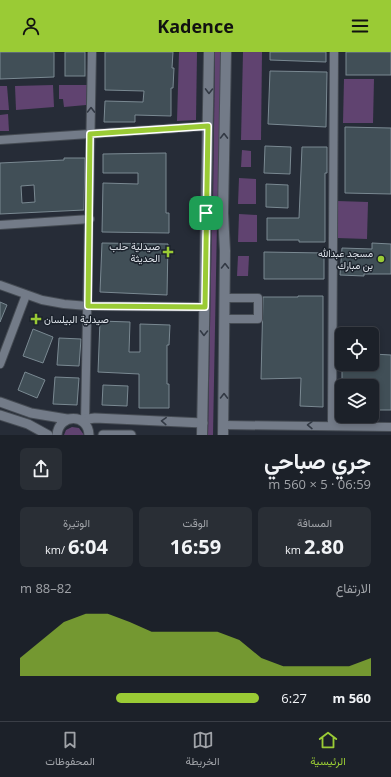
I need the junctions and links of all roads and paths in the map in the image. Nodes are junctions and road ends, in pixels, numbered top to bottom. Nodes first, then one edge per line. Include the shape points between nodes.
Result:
1 (92, 52) edge
2 (209, 52) edge
3 (226, 52) edge
4 (334, 52) edge
5 (208, 126) junction
6 (90, 134) junction
7 (0, 140) edge
8 (206, 213) junction
9 (223, 213) junction
10 (90, 219) junction
11 (0, 225) edge
12 (0, 285) edge
13 (26, 295) junction
14 (225, 298) junction
15 (88, 306) junction
16 (205, 307) junction
17 (224, 319) junction
18 (0, 364) edge
19 (0, 402) edge
20 (0, 415) edge
21 (67, 419) junction
22 (84, 421) junction
23 (202, 423) junction
24 (332, 426) junction
25 (391, 426) edge
26 (223, 430) edge
27 (48, 435) edge
28 (57, 435) edge
29 (89, 435) edge
30 (103, 435) edge
31 (131, 435) edge
32 (202, 435) edge

6 -> 1 street
2 -> 5 main road
9 -> 3 main road
4 - 24 street
5 - 6 street
5 - 8 main road
6 - 7 street
6 - 10 street
8 - 9 main road
8 - 16 main road
14 -> 9 main road via 226,251
10 - 11 street
10 - 15 street
12 - 13 street
13 - 15 street via 64,304
13 - 18 street
14 - 17 main road
14 - 17 street via 258,298 258,319
15 - 16 street
15 - 22 street
16 -> 23 main road
26 -> 17 main road
19 - 21 street via 31,413
20 - 27 street via 28,424
21 - 22 street
21 - 28 street via 60,425
23 -> 22 street
22 - 29 street
23 - 32 main road
24 - 25 street
24 -> 26 street
30 - 31 street

